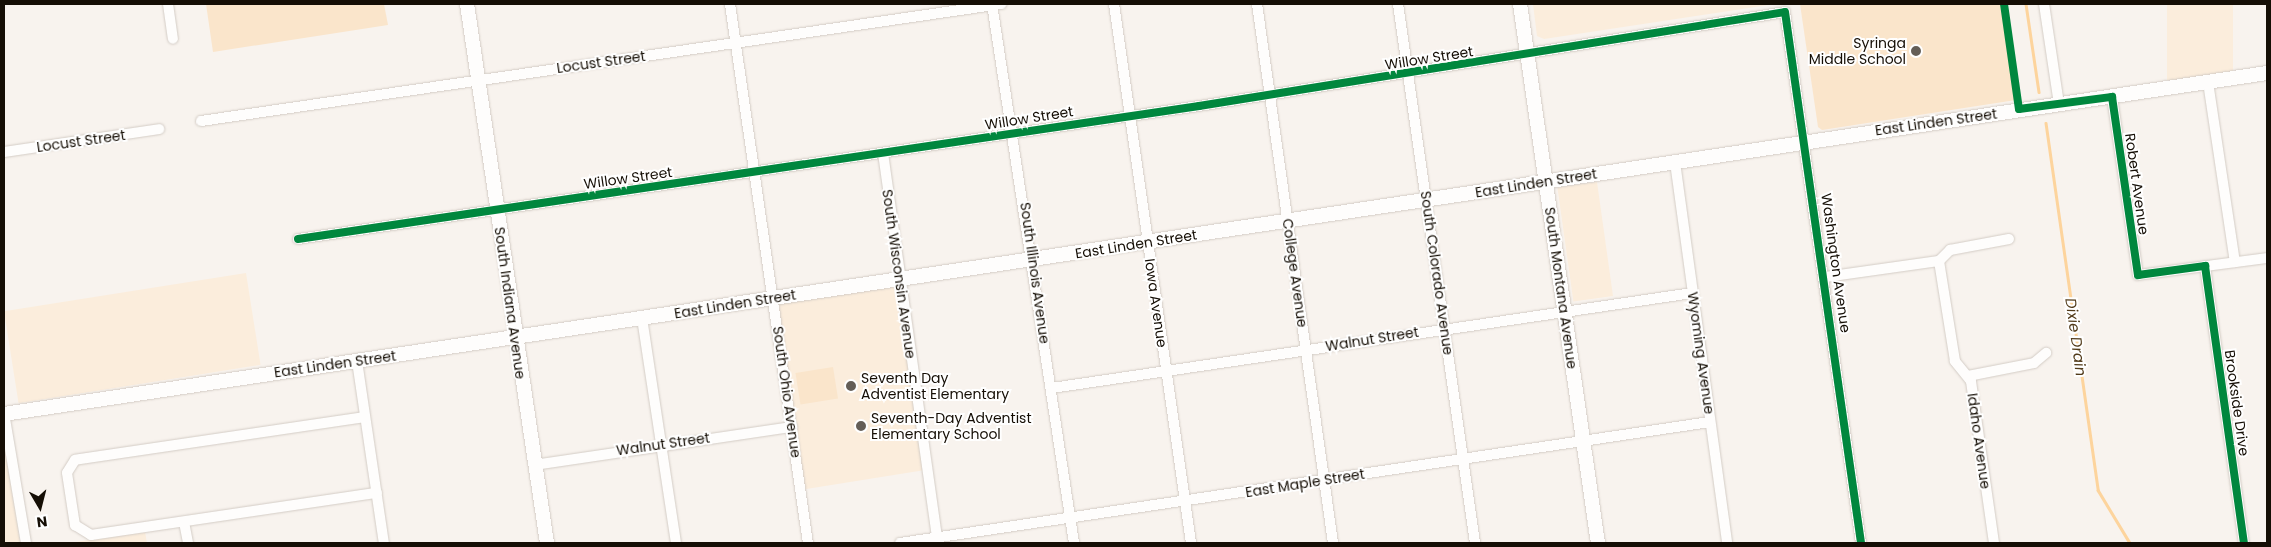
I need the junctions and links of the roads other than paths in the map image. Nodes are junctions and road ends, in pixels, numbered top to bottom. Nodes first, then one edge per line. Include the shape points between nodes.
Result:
1 (168, 4) edge
2 (467, 4) edge
3 (730, 4) edge
4 (995, 4) edge
5 (1114, 4) edge
6 (1257, 4) edge
7 (1398, 4) edge
8 (1520, 4) edge
9 (2044, 4) edge
10 (1761, 15) joint
11 (173, 39) dead end
12 (735, 42) junction
13 (1527, 51) junction
14 (2267, 73) edge
15 (1408, 74) junction
16 (478, 80) junction
17 (2208, 82) junction
18 (1270, 94) junction
19 (2112, 97) junction
20 (2059, 104) junction
21 (1130, 115) junction
22 (201, 121) dead end
23 (159, 129) dead end
24 (1014, 133) junction
25 (1806, 141) junction
26 (4, 152) edge
27 (883, 153) junction
28 (1675, 162) junction
29 (755, 172) junction
30 (1546, 181) junction
31 (1427, 199) junction
32 (496, 210) junction
33 (1288, 221) junction
34 (298, 239) dead end
35 (2009, 239) dead end
36 (1148, 242) junction
37 (1940, 258) junction
38 (2267, 258) edge
39 (1033, 259) junction
40 (2234, 262) junction
41 (2205, 266) junction
42 (1825, 277) junction
43 (898, 279) junction
44 (1692, 293) junction
45 (774, 298) junction
46 (1564, 310) junction
47 (642, 318) junction
48 (1445, 327) junction
49 (515, 337) junction
50 (1306, 349) junction
51 (2046, 353) dead end
52 (358, 361) junction
53 (1166, 372) junction
54 (1968, 376) junction
55 (1052, 388) junction
56 (4, 413) edge
57 (366, 417) junction
58 (1710, 422) junction
59 (792, 427) junction
60 (1583, 441) junction
61 (660, 444) junction
62 (1464, 459) junction
63 (534, 464) junction
64 (1324, 480) junction
65 (377, 493) junction
66 (1185, 501) junction
67 (1070, 518) junction
68 (184, 522) junction
69 (938, 540) edge
70 (26, 543) edge
71 (188, 543) edge
72 (384, 543) edge
73 (546, 543) edge
74 (676, 543) edge
75 (808, 543) edge
76 (900, 543) edge
77 (1074, 543) edge
78 (1191, 543) edge
79 (1333, 543) edge
80 (1475, 543) edge
81 (1598, 543) edge
82 (1727, 543) edge
83 (1861, 543) edge
84 (1994, 543) edge
85 (2244, 543) edge

1 - 11 street
2 - 16 main road, South Indiana Avenue
3 - 12 street, South Ohio Avenue
4 - 12 street, Locust Street
4 - 24 street, South Illinois Avenue
5 - 21 street, Iowa Avenue
6 - 18 street, College Avenue
7 - 15 street, South Colorado Avenue
8 - 13 main road, South Montana Avenue
9 - 20 street
10 - 13 street, Willow Street
10 - 25 street, Washington Avenue via 1785,12
12 - 16 street, Locust Street
12 - 29 street, South Ohio Avenue
13 - 15 street, Willow Street via 1516,57
13 - 30 main road, South Montana Avenue
14 - 17 main road, East Linden Street
15 - 18 street, Willow Street
15 - 31 street, South Colorado Avenue
16 - 22 street, Locust Street
16 - 32 main road, South Indiana Avenue
17 - 19 main road, East Linden Street
17 - 40 street
18 - 21 street, Willow Street
18 - 33 street, College Avenue
19 - 20 main road, East Linden Street
19 - 41 street, Robert Avenue via 2138,275
20 - 25 main road, East Linden Street
21 - 24 street, Willow Street
21 - 36 street, Iowa Avenue
23 - 26 street, Locust Street
24 - 27 street, Willow Street
24 - 39 street, South Illinois Avenue
25 - 28 main road, East Linden Street
25 - 42 street, Washington Avenue
27 - 29 street, Willow Street
27 - 43 street, South Wisconsin Avenue
28 - 30 main road, East Linden Street
28 - 44 street, Wyoming Avenue
29 - 32 street, Willow Street
29 - 45 street, South Ohio Avenue
30 - 31 main road, East Linden Street
30 - 46 main road, South Montana Avenue
31 - 33 main road, East Linden Street
31 - 48 street, South Colorado Avenue
32 - 34 street, Willow Street
32 - 49 main road, South Indiana Avenue
33 - 36 main road, East Linden Street
33 - 50 street, College Avenue
35 - 37 street via 1950,250
36 - 39 main road, East Linden Street
36 - 53 street, Iowa Avenue
37 - 42 street
37 - 54 street, Idaho Avenue via 1955,361
38 - 40 street
39 - 43 main road, East Linden Street
39 - 55 street, South Illinois Avenue
40 - 41 street
41 - 85 street, Brookside Drive
42 - 83 street, Washington Avenue
43 - 45 main road, East Linden Street
43 - 69 street, South Wisconsin Avenue
44 - 46 street, Walnut Street
44 - 58 street, Wyoming Avenue
45 - 47 main road, East Linden Street
45 - 59 street, South Ohio Avenue
46 - 48 street, Walnut Street
46 - 60 main road, South Montana Avenue
47 - 49 main road, East Linden Street
47 - 61 street
48 - 50 street, Walnut Street
48 - 62 street, South Colorado Avenue
49 - 52 main road, East Linden Street
49 - 63 main road, South Indiana Avenue
50 - 53 street, Walnut Street
50 - 64 street, College Avenue
51 - 54 street via 2034,363
52 - 56 main road, East Linden Street
52 - 57 street
53 - 55 street, Walnut Street
53 - 66 street, Iowa Avenue
54 - 84 street, Idaho Avenue
55 - 67 street, South Illinois Avenue
56 - 70 street
57 - 65 street
57 - 68 street via 75,460 68,466 76,525 81,533
58 - 60 street, East Maple Street
58 - 82 street, Wyoming Avenue
59 - 61 street, Walnut Street
59 - 75 street, South Ohio Avenue
60 - 62 street, East Maple Street
60 - 81 main road, South Montana Avenue
61 - 63 street, Walnut Street
61 - 74 street
62 - 64 street, East Maple Street
62 - 80 street, South Colorado Avenue
63 - 73 main road, South Indiana Avenue
64 - 66 street, East Maple Street
64 - 79 street, College Avenue
65 - 68 street
65 - 72 street
66 - 67 street, East Maple Street
66 - 78 street, Iowa Avenue
67 - 69 street, East Maple Street
67 - 77 street, South Illinois Avenue
68 - 71 street
69 - 76 street, East Maple Street

